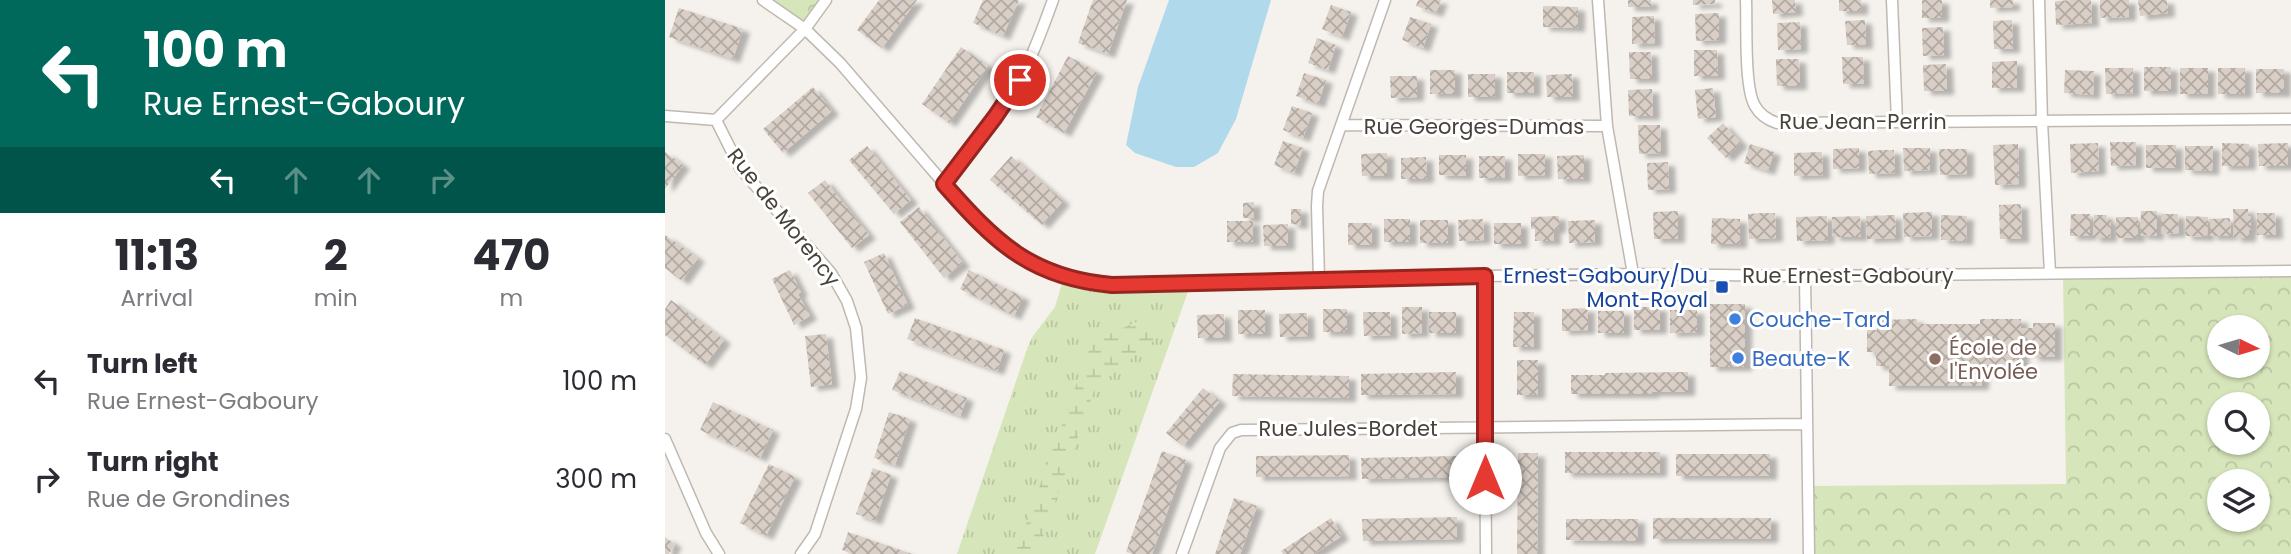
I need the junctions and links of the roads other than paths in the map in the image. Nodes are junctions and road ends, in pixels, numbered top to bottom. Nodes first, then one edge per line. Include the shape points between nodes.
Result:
1 (762, 0) edge
2 (826, 0) edge
3 (1053, 0) edge
4 (1385, 0) edge
5 (1598, 0) edge
6 (1746, 0) edge
7 (1892, 0) edge
8 (2039, 0) edge
9 (805, 29) junction
10 (665, 116) edge
11 (2291, 119) edge
12 (716, 120) junction
13 (1897, 122) junction
14 (2042, 122) junction
15 (1341, 125) junction
16 (1607, 126) junction
17 (944, 184) junction
18 (2291, 271) edge
19 (2050, 273) junction
20 (1633, 274) junction
21 (1485, 276) junction
22 (1805, 276) junction
23 (1319, 279) junction
24 (1807, 424) junction
25 (1485, 427) junction
26 (665, 439) edge
27 (719, 554) edge
28 (801, 554) edge
29 (1182, 554) edge
30 (1486, 554) edge
31 (1809, 554) edge

1 - 9 street, Rue Ernest-Gaboury
2 - 9 street
3 - 17 street via 1020,80
4 - 15 street
5 - 16 street
6 - 13 street, Rue Jean-Perrin via 1751,98 1768,120 1787,124
7 - 13 street
8 - 14 street
9 - 12 street
9 - 17 street, Rue Ernest-Gaboury
10 - 12 street
11 - 14 street, Rue Jean-Perrin
12 - 28 street, Rue de Morency via 740,168 831,273 856,328 861,378 856,409 814,534
13 - 14 street, Rue Jean-Perrin
14 - 19 street
15 - 16 street, Rue Georges-Dumas
15 - 23 street via 1318,191
16 - 20 street
17 - 23 street, Rue Ernest-Gaboury via 1006,247 1037,267 1064,277 1112,285
18 - 19 street, Rue Ernest-Gaboury
19 - 22 street, Rue Ernest-Gaboury
20 - 21 street, Rue Ernest-Gaboury
20 - 22 street, Rue Ernest-Gaboury
21 - 23 street, Rue Ernest-Gaboury
21 - 25 street
22 - 24 street
24 - 25 street, Rue Jules-Bordet
24 - 31 street
25 - 29 street, Rue Jules-Bordet via 1252,428 1232,433 1220,448
25 - 30 street
26 - 27 street

